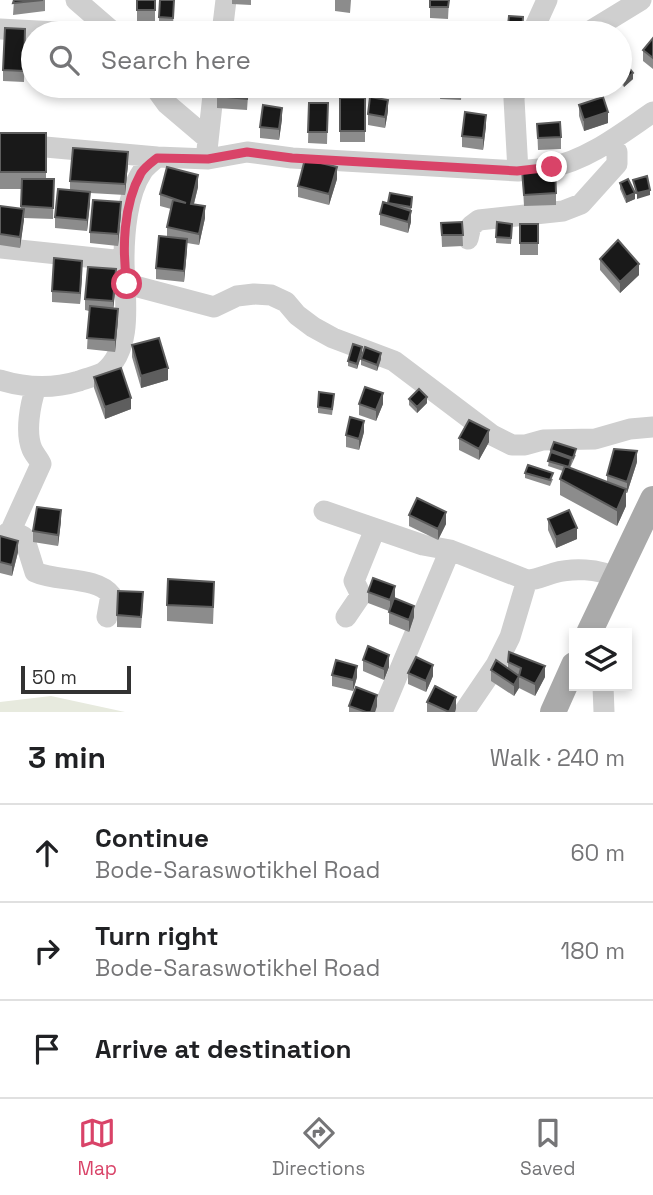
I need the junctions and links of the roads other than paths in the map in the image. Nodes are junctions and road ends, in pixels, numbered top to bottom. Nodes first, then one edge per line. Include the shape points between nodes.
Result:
1 (76, 0) edge
2 (226, 0) edge
3 (547, 0) edge
4 (641, 0) edge
5 (100, 21) edge
6 (223, 21) edge
7 (537, 21) edge
8 (608, 21) edge
9 (0, 29) edge
10 (21, 30) edge
11 (163, 98) edge
12 (212, 98) edge
13 (514, 98) edge
14 (653, 112) edge
15 (207, 138) junction
16 (610, 141) junction
17 (0, 143) edge
18 (157, 158) junction
19 (208, 159) junction
20 (517, 171) junction
21 (468, 239) dead end
22 (0, 248) edge
23 (124, 261) junction
24 (127, 284) junction
25 (0, 380) edge
26 (36, 387) junction
27 (653, 427) edge
28 (653, 499) edge
29 (324, 510) dead end
30 (375, 529) junction
31 (5, 533) edge
32 (450, 550) junction
33 (614, 578) junction
34 (527, 580) junction
35 (107, 617) dead end
36 (346, 617) dead end
37 (594, 628) edge
38 (569, 676) edge
39 (603, 691) edge
40 (382, 712) edge
41 (464, 712) edge
42 (552, 712) edge
43 (604, 712) edge

1 - 5 street
2 - 6 street
3 - 7 street
4 - 8 street
9 - 10 street
11 - 15 street
12 - 15 street
13 - 20 street
14 - 16 street
15 - 19 street
16 - 20 street via 552,167
16 - 21 street via 617,164 581,204 563,211 480,220 471,226
17 - 18 street
18 - 19 street
18 - 23 street via 142,172 129,204
19 - 20 street via 247,152
22 - 23 street
23 - 24 street
24 - 26 street via 125,330 118,353 103,372 68,384
24 - 27 street via 214,307 237,296 271,295 333,338 394,361 492,436 512,445 595,439
25 - 26 street
26 - 31 street via 31,437 41,464
28 - 33 main road
29 - 30 street
30 - 32 street
30 - 36 street via 354,581 361,595
31 - 35 street via 24,537 35,572 107,590 111,595
32 - 34 street
32 - 40 street
33 - 34 street via 606,572 582,571
33 - 37 main road
34 - 41 street via 510,637
38 - 42 main road
39 - 43 street

